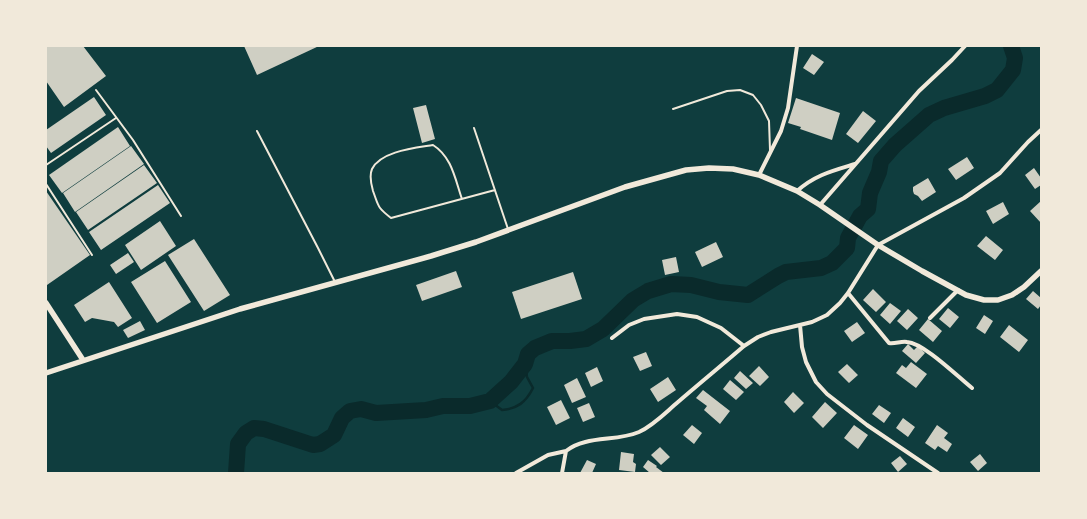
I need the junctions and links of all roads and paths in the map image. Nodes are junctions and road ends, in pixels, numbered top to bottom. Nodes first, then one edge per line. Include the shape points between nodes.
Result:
1 (797, 46) edge
2 (839, 46) edge
3 (847, 46) edge
4 (965, 46) edge
5 (96, 90) dead end
6 (673, 109) dead end
7 (116, 118) junction
8 (474, 128) dead end
9 (1041, 130) edge
10 (258, 131) dead end
11 (770, 151) junction
12 (856, 164) junction
13 (46, 165) edge
14 (759, 175) junction
15 (46, 184) edge
16 (495, 190) junction
17 (796, 191) junction
18 (462, 199) junction
19 (820, 205) junction
20 (181, 216) dead end
21 (508, 230) junction
22 (878, 245) junction
23 (92, 255) dead end
24 (1041, 271) edge
25 (335, 284) junction
26 (958, 290) junction
27 (848, 293) junction
28 (46, 303) edge
29 (930, 318) dead end
30 (800, 325) junction
31 (612, 338) dead end
32 (744, 346) junction
33 (83, 360) junction
34 (46, 373) edge
35 (972, 388) dead end
36 (566, 451) junction
37 (516, 473) edge
38 (562, 473) edge
39 (938, 473) edge

1 - 11 street via 788,108 781,131
2 - 3 lane
4 - 12 street via 919,91
5 - 7 lane
6 - 11 lane via 727,91 740,90 753,95 769,121
7 - 13 lane
7 - 20 lane via 133,140
8 - 16 lane
9 - 22 street via 1000,173 964,198
10 - 25 lane
11 - 14 street
12 - 17 street via 821,174
12 - 19 street
14 - 17 main road
14 - 21 main road via 733,169 686,170 625,186
15 - 23 lane
16 - 18 lane
16 - 21 lane
17 - 19 main road
18 - 18 lane via 391,218 380,209 370,181 372,170 380,159 406,149 433,145 442,151 451,165
19 - 22 main road
21 - 25 main road
22 - 26 main road
22 - 27 street
24 - 26 main road via 1024,287 998,300 984,300
25 - 33 main road via 240,309
26 - 29 street
27 - 30 street via 827,315
27 - 35 street via 888,343 907,342 924,348
28 - 33 main road
30 - 32 street via 771,332
30 - 39 street via 806,362 816,382 827,394 867,425
31 - 32 street via 629,325 644,319 677,314 697,317 721,328
32 - 36 street via 640,431 623,438 584,442
33 - 34 main road
36 - 37 street via 548,455
36 - 38 street

